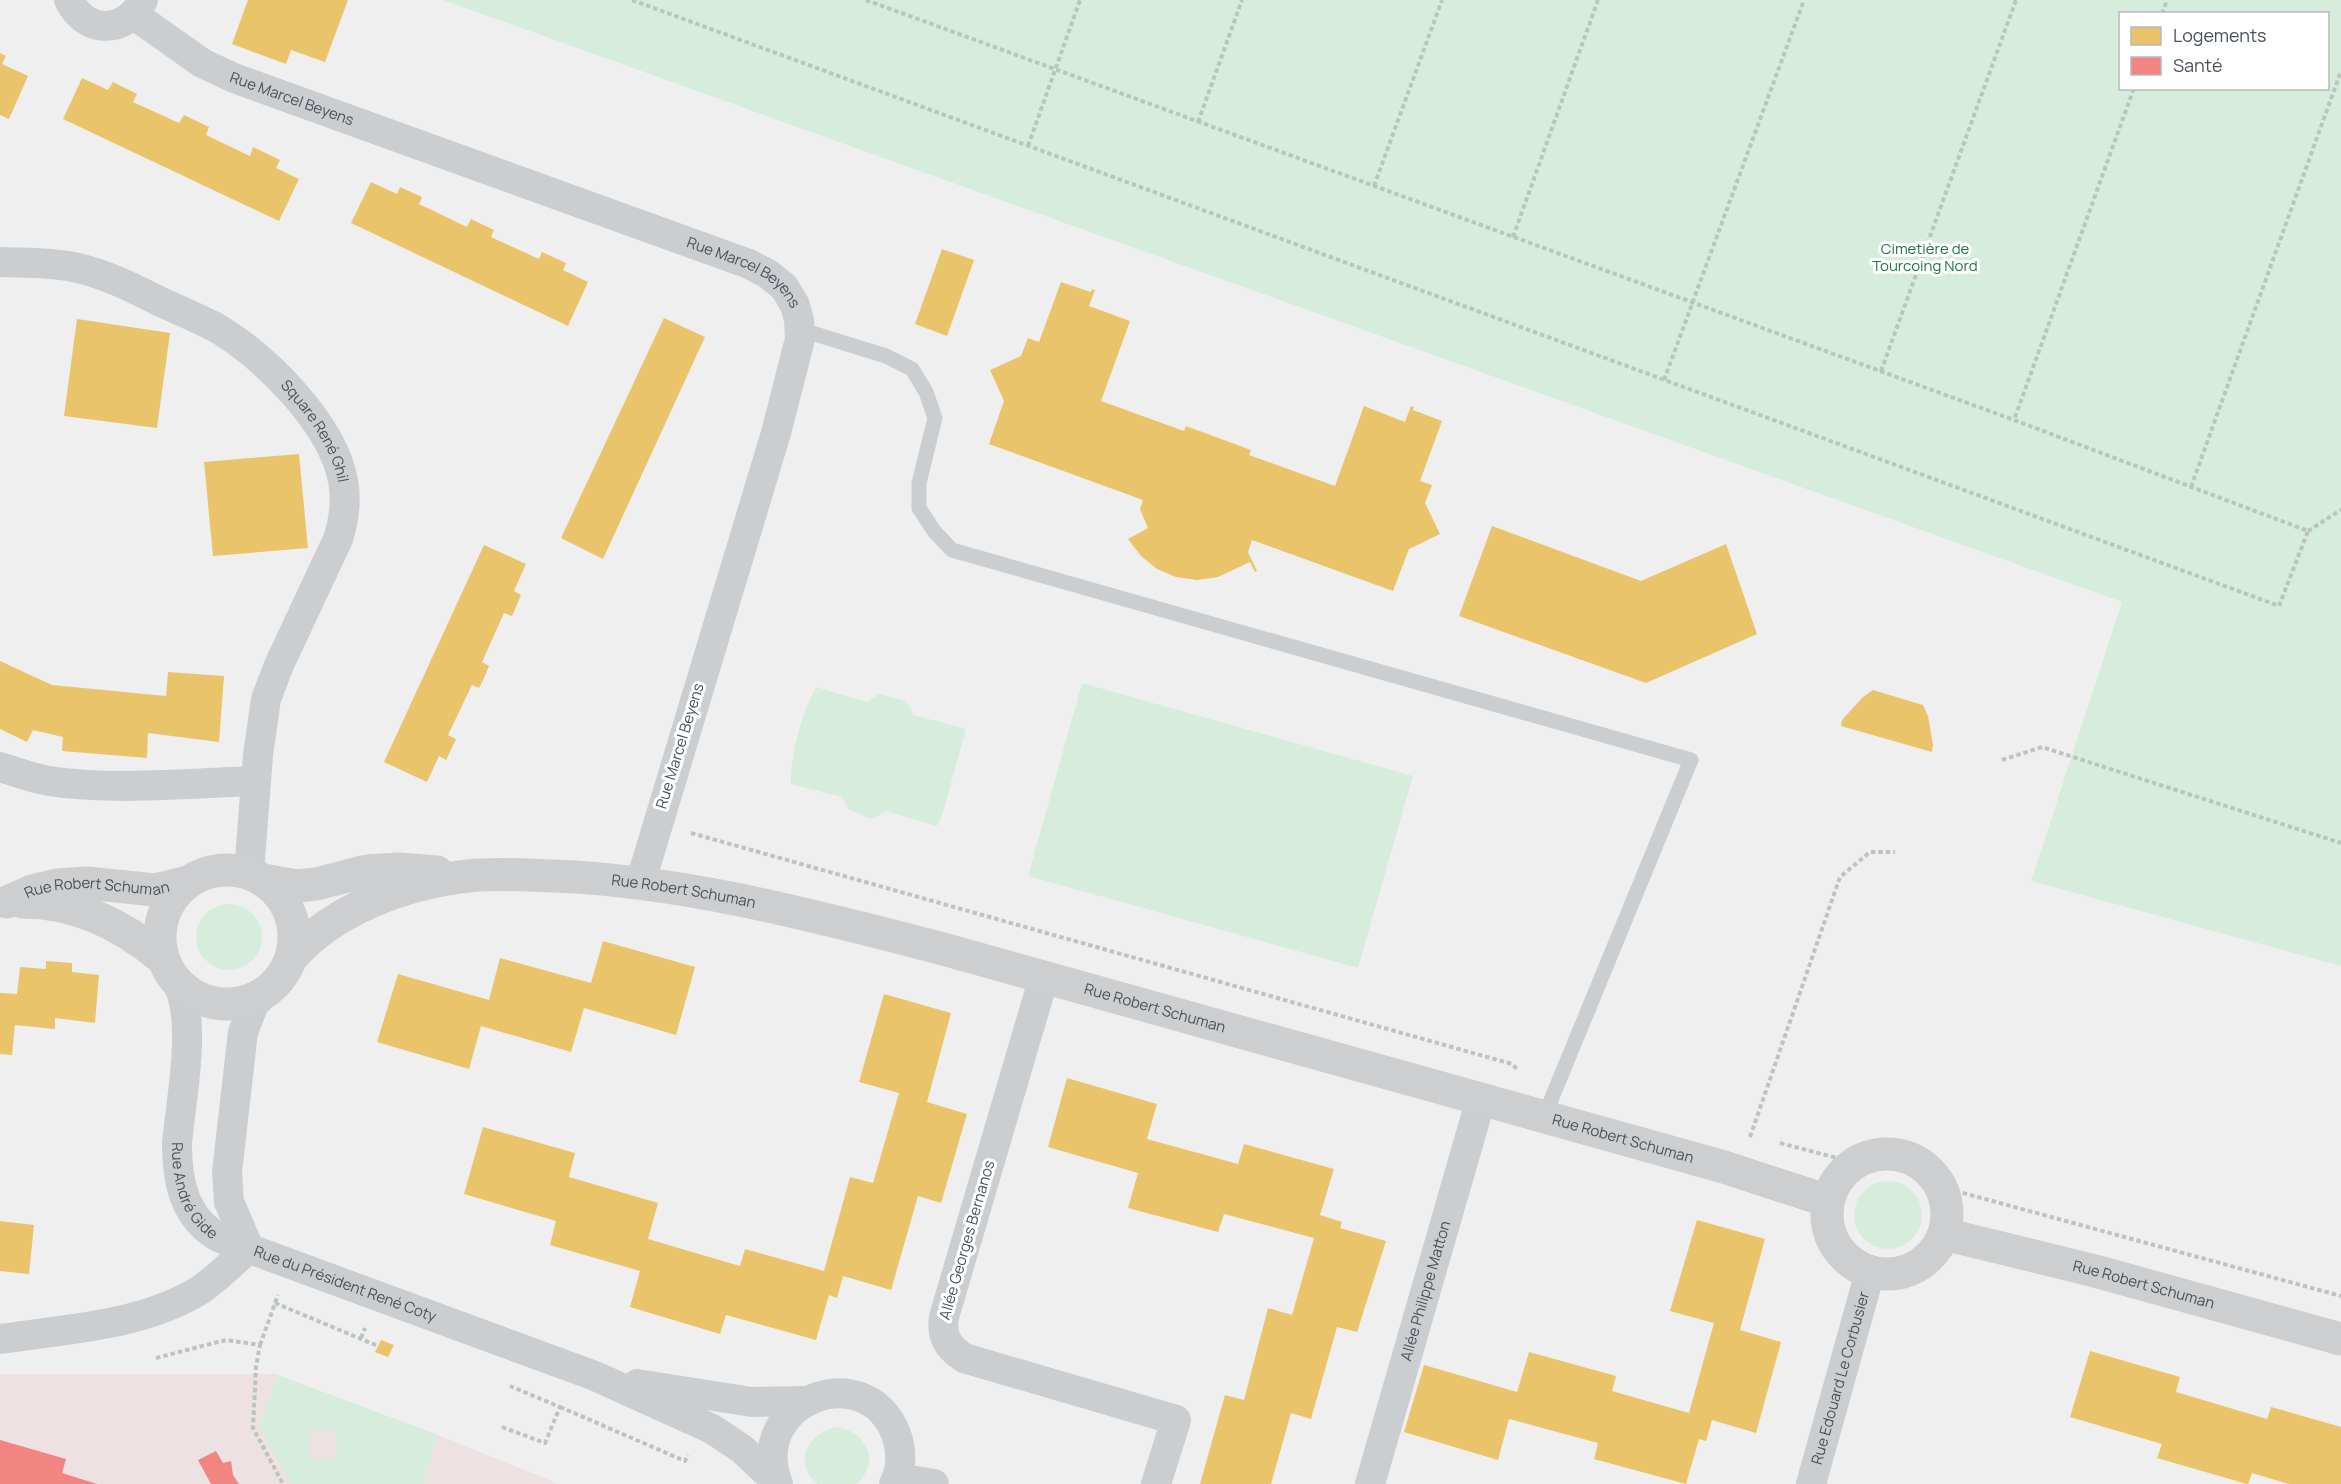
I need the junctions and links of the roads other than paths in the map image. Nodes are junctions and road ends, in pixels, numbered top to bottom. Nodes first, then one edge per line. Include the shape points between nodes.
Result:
1 (69, 0) edge
2 (139, 7) edge
3 (0, 262) edge
4 (799, 329) junction
5 (0, 767) edge
6 (256, 781) junction
7 (256, 876) junction
8 (469, 876) junction
9 (188, 882) junction
10 (640, 884) junction
11 (3, 902) edge
12 (291, 958) junction
13 (171, 972) junction
14 (1044, 977) junction
15 (266, 992) junction
16 (1481, 1099) junction
17 (1544, 1117) junction
18 (1828, 1201) junction
19 (1944, 1234) junction
20 (249, 1248) junction
21 (1870, 1272) junction
22 (0, 1339) edge
23 (2341, 1340) edge
24 (595, 1376) junction
25 (807, 1401) junction
26 (896, 1481) edge
27 (778, 1483) edge
28 (934, 1484) edge
29 (1155, 1484) edge
30 (1370, 1484) edge
31 (1811, 1484) edge

1 - 2 street via 80,17 98,25 117,24
2 - 4 street, Rue Marcel Beyens via 202,63 234,78 749,264 784,287 795,305
3 - 6 street, Square René Ghil via 48,263 94,272 216,328 288,387 326,436 343,480 344,520 266,699
4 - 10 street, Rue Marcel Beyens via 800,339 776,433
4 - 17 lane via 886,356 912,369 926,392 934,418 919,483 919,508 952,550 1690,760
5 - 6 street via 47,781 77,784
6 - 7 street, Square René Ghil
7 - 8 street, Rue Robert Schuman via 297,886 367,871 398,869
7 - 9 street via 228,869
7 - 12 street via 278,893 292,919
8 - 10 street, Rue Robert Schuman via 581,877
8 - 12 street, Rue Robert Schuman via 411,888 369,904 314,935
9 - 11 street, Rue Robert Schuman via 155,890 87,883 57,885
9 - 13 street via 164,912 159,940
10 - 14 street, Rue Robert Schuman via 697,891 814,916
11 - 13 street, Rue Robert Schuman via 41,902 94,916 142,941
12 - 15 street via 281,977
13 - 15 street via 193,996 221,1004 249,1000
13 - 20 street, Rue André Gide via 187,1010 188,1029 177,1143 182,1190 191,1211 207,1231
14 - 16 street, Rue Robert Schuman
14 - 29 street, Allée Georges Bernanos via 944,1317 943,1336 964,1358 1176,1420
15 - 20 street, Rue André Gide via 254,1005 243,1032 227,1172 229,1202
16 - 17 street, Rue Robert Schuman
16 - 30 street, Allée Philippe Matton
17 - 18 street, Rue Robert Schuman
18 - 19 street via 1841,1175 1856,1162 1874,1155 1904,1156 1929,1171 1941,1186 1948,1215
18 - 21 street via 1827,1221 1832,1240 1851,1263
19 - 21 street via 1934,1252 1919,1266 1900,1273
19 - 23 street, Rue Robert Schuman via 2095,1271
20 - 22 street, Rue du Président René Coty via 202,1288 157,1311
20 - 24 street, Rue du Président René Coty
21 - 31 street, Rue Edouard Le Corbusier
24 - 25 street, Rue du Président René Coty via 752,1402
24 - 27 street, Rue du Président René Coty via 712,1430 742,1449
25 - 26 street, Rue du Président René Coty via 826,1394 846,1394 865,1400 882,1412 898,1438
25 - 27 street via 790,1413 778,1431 772,1462
26 - 28 street

